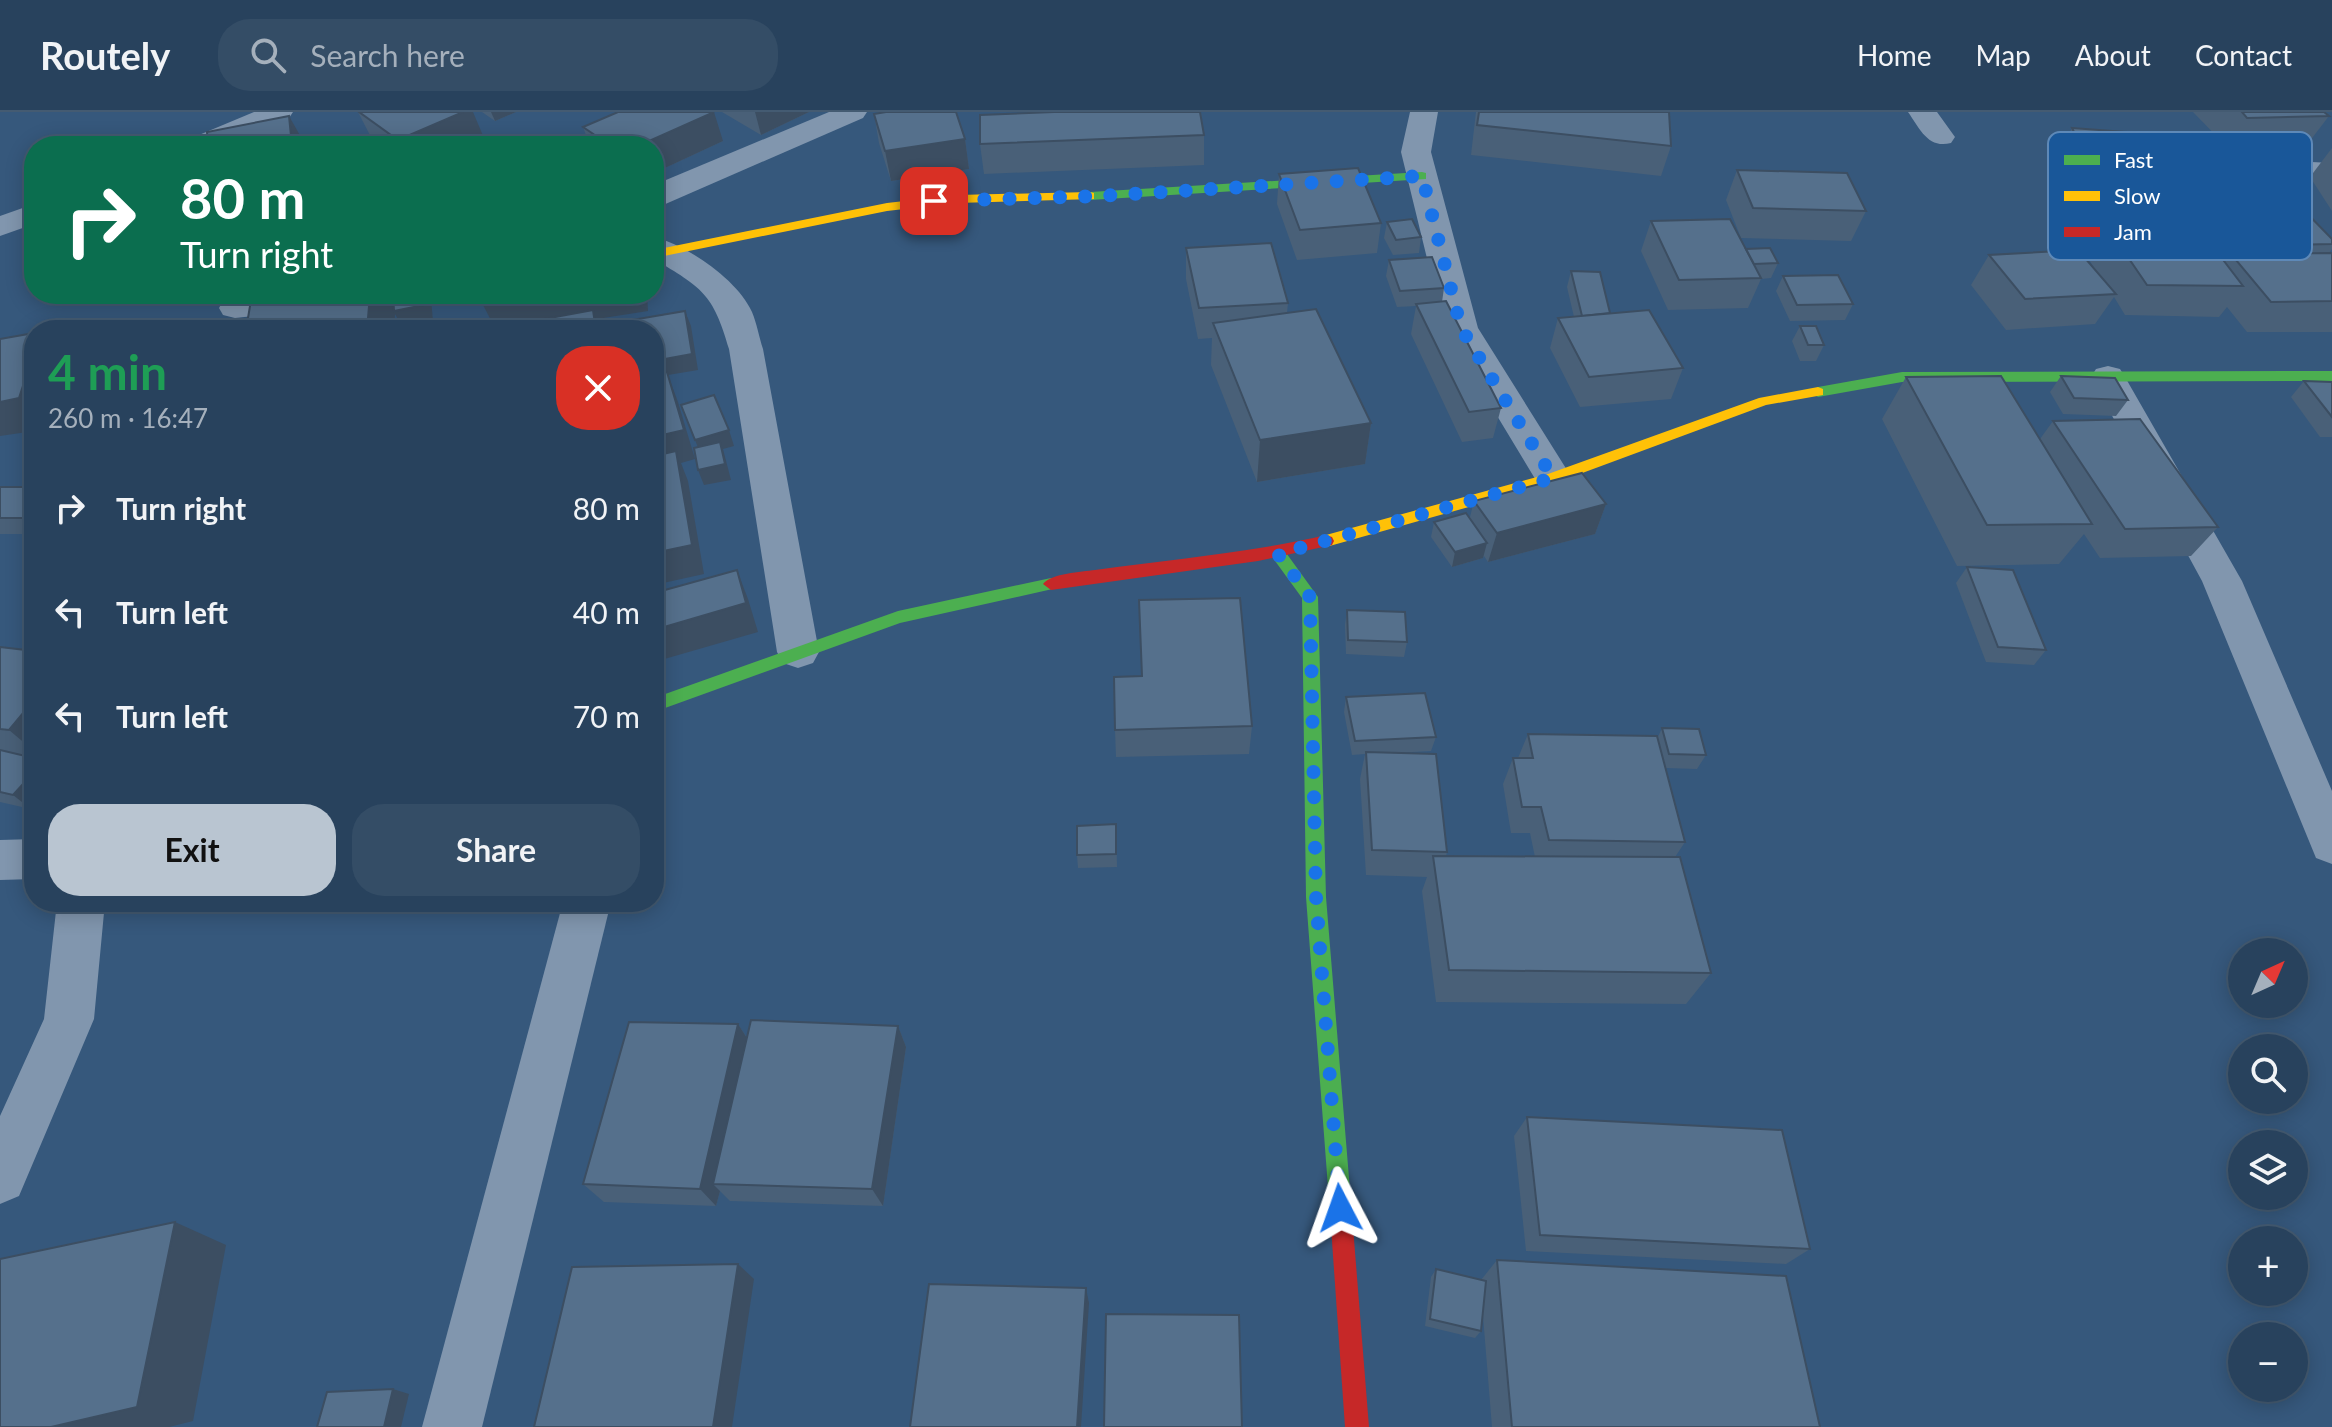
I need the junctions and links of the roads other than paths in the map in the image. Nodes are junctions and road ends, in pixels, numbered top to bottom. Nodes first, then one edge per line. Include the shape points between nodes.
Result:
1 (279, 112) edge
2 (853, 112) edge
3 (1424, 112) edge
4 (1922, 112) edge
5 (221, 136) edge
6 (1941, 137) dead end
7 (2312, 171) edge
8 (2332, 172) edge
9 (1422, 176) junction
10 (664, 192) edge
11 (24, 217) edge
12 (0, 227) edge
13 (664, 248) edge
14 (664, 252) edge
15 (273, 304) edge
16 (235, 308) dead end
17 (2332, 376) edge
18 (2108, 377) junction
19 (1553, 478) junction
20 (1278, 554) junction
21 (798, 652) junction
22 (664, 701) edge
23 (2332, 844) edge
24 (24, 859) edge
25 (0, 860) edge
26 (80, 912) edge
27 (584, 912) edge
28 (0, 1177) edge
29 (452, 1427) edge
30 (1357, 1427) edge

1 - 5 street
2 - 10 street
3 - 9 street via 1416,152
4 - 6 street
7 - 8 street
9 - 13 street via 1100,196 957,199
9 - 19 street via 1461,328
11 - 12 street
14 - 21 street via 708,278 735,311
15 - 16 street
17 - 18 street
18 - 19 street via 1902,377 1764,401
18 - 23 street via 2222,581
19 - 20 street
20 - 21 street via 1103,573 898,617
20 - 30 street via 1310,597 1316,897
21 - 22 street
24 - 25 street
26 - 28 street via 69,1019
27 - 29 street

